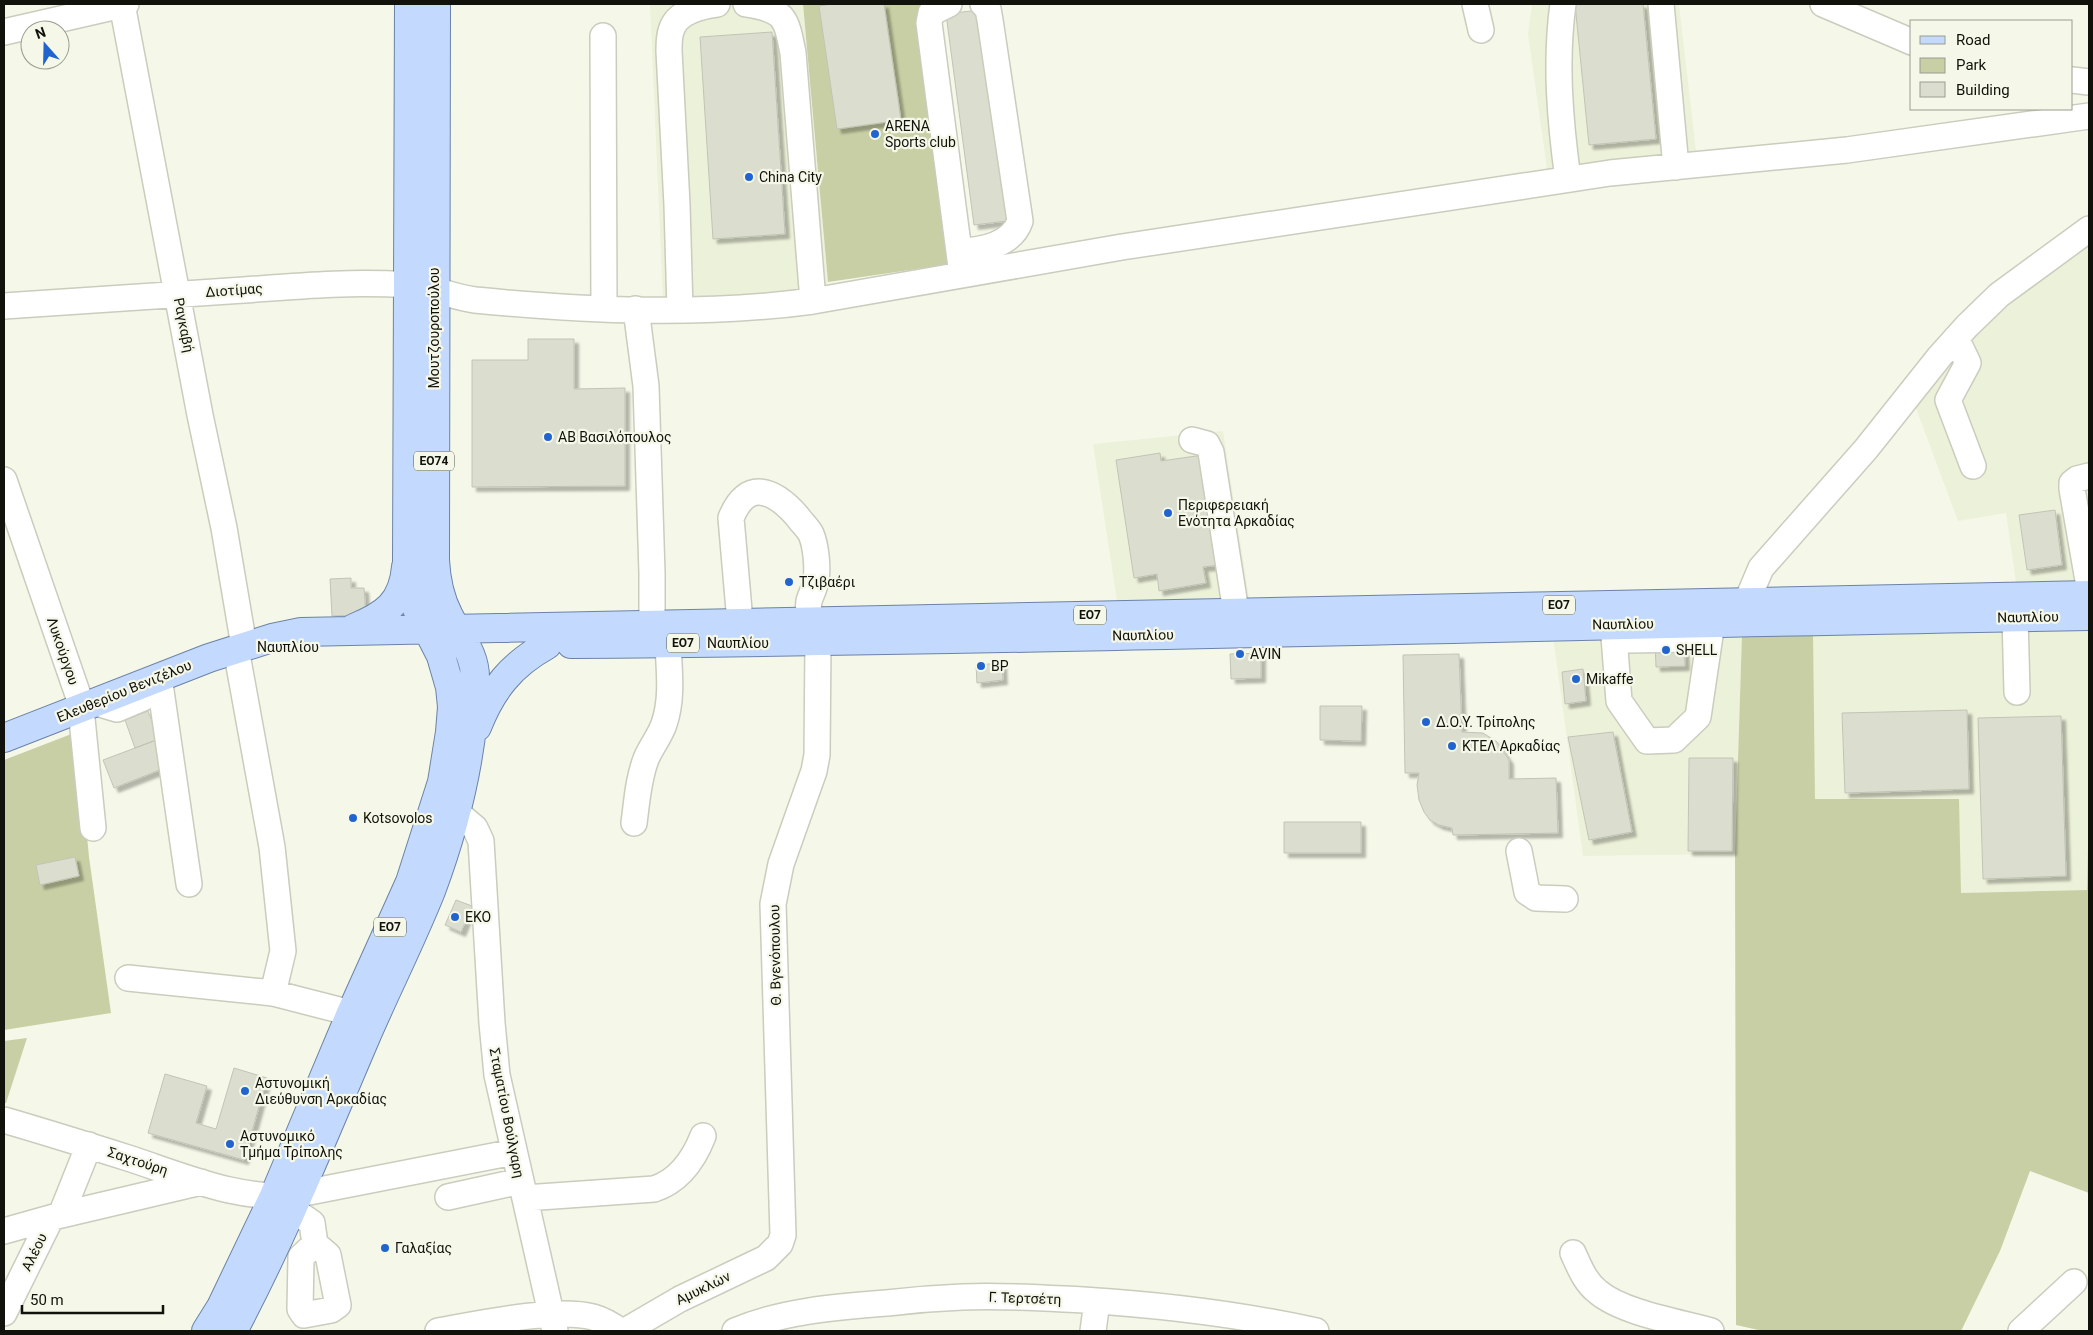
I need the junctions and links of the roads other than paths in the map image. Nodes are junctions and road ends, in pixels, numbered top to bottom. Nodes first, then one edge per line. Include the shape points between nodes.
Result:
1 (124, 4) edge
2 (409, 4) edge
3 (436, 4) edge
4 (717, 4) edge
5 (746, 4) edge
6 (949, 4) edge
7 (983, 4) edge
8 (1475, 4) edge
9 (1563, 4) edge
10 (1661, 4) edge
11 (1823, 4) edge
12 (1481, 30) dead end
13 (4, 32) edge
14 (602, 36) dead end
15 (1910, 41) edge
16 (2073, 80) edge
17 (2089, 82) edge
18 (2089, 116) edge
19 (1676, 167) junction
20 (1568, 179) junction
21 (2089, 229) edge
22 (961, 263) junction
23 (422, 288) junction
24 (178, 294) junction
25 (813, 301) junction
26 (4, 306) edge
27 (604, 308) junction
28 (636, 309) junction
29 (680, 310) junction
30 (1956, 338) junction
31 (1192, 440) dead end
32 (1973, 466) dead end
33 (2089, 476) edge
34 (4, 480) edge
35 (407, 561) junction
36 (2089, 586) edge
37 (2089, 595) edge
38 (1747, 611) junction
39 (1236, 612) junction
40 (2089, 616) edge
41 (2015, 617) junction
42 (740, 622) junction
43 (1712, 622) junction
44 (1613, 624) junction
45 (350, 630) junction
46 (813, 631) junction
47 (660, 634) junction
48 (446, 637) junction
49 (547, 645) junction
50 (240, 648) junction
51 (154, 679) junction
52 (2018, 692) dead end
53 (89, 706) junction
54 (4, 738) edge
55 (470, 744) junction
56 (456, 812) junction
57 (634, 823) dead end
58 (93, 828) dead end
59 (1519, 851) dead end
60 (189, 884) dead end
61 (1565, 899) dead end
62 (128, 978) dead end
63 (273, 993) junction
64 (351, 1013) junction
65 (4, 1120) edge
66 (703, 1136) dead end
67 (89, 1145) junction
68 (514, 1152) junction
69 (201, 1182) junction
70 (523, 1190) junction
71 (448, 1197) dead end
72 (288, 1200) junction
73 (56, 1217) junction
74 (4, 1232) edge
75 (315, 1244) dead end
76 (780, 1244) joint
77 (1573, 1253) dead end
78 (2074, 1282) dead end
79 (1098, 1301) junction
80 (4, 1313) edge
81 (553, 1323) edge
82 (786, 1323) edge
83 (206, 1331) edge
84 (233, 1331) edge
85 (438, 1331) edge
86 (620, 1331) edge
87 (624, 1331) edge
88 (735, 1331) edge
89 (1093, 1331) edge
90 (1316, 1331) edge
91 (1711, 1331) edge
92 (2021, 1331) edge

1 - 13 street
1 - 24 street, Ραγκαβή
2 - 23 main road, Μουτζουροπούλου / ΕΟ74 via 407,194
3 - 23 main road, Μουτζουροπούλου / ΕΟ74
4 - 29 street via 695,9 676,21 671,29 668,51 678,204
5 - 25 street via 768,7 780,15 788,30 793,54
6 - 22 street via 931,13 928,23
7 - 22 street via 988,9 990,20 1020,221 1014,232
8 - 12 street
9 - 20 street via 1560,105
10 - 19 street
11 - 15 street
14 - 27 street
16 - 17 street
18 - 19 street via 1847,150
19 - 20 street
20 - 22 street via 1122,247
21 - 30 street via 1999,295
22 - 25 street, Διοτίμας
23 - 24 street, Διοτίμας via 311,286
23 - 27 street, Διοτίμας via 462,298
23 - 35 main road, Μουτζουροπούλου / ΕΟ74
23 - 48 main road, Μουτζουροπούλου / ΕΟ74 via 436,571
24 - 26 street, Διοτίμας
24 - 50 street, Ραγκαβή via 224,528
25 - 29 street, Διοτίμας
27 - 28 street, Διοτίμας
28 - 29 street, Διοτίμας
28 - 47 street via 646,386 652,573
30 - 32 street via 1968,363 1948,400
30 - 38 street via 1866,449 1761,568
31 - 39 street via 1207,444 1211,452
33 - 36 street via 2077,479 2072,483 2072,489
34 - 53 street, Λυκούργου via 69,667
35 - 45 main road via 406,578 399,597 374,620
35 - 48 main road, Μουτζουροπούλου / ΕΟ74 via 417,608
37 - 38 main road, Ναυπλίου / ΕΟ7
38 - 39 main road, Ναυπλίου / ΕΟ7
38 - 41 main road, Ναυπλίου / ΕΟ7
38 - 43 main road, Ναυπλίου / ΕΟ7
39 - 46 main road, Ναυπλίου / ΕΟ7
40 - 41 main road, Ναυπλίου / ΕΟ7
41 - 52 street
42 - 46 main road, Ναυπλίου / ΕΟ7
42 - 46 street, Θ. Βγενόπουλου via 731,518 736,504 747,495 758,492 781,500 811,534 817,578 809,601
42 - 47 main road, Ναυπλίου / ΕΟ7
43 - 44 main road, Ναυπλίου / ΕΟ7
43 - 44 street via 1698,717 1674,740 1647,741 1619,701
44 - 46 main road, Ναυπλίου / ΕΟ7 via 950,639
45 - 48 main road, Ναυπλίου
45 - 50 main road, Ναυπλίου via 289,634
46 - 47 main road, Ναυπλίου / ΕΟ7
46 - 76 street, Θ. Βγενόπουλου via 818,756 782,864 773,904 783,1235
47 - 48 main road, Ναυπλίου / ΕΟ7
47 - 49 main road, Ναυπλίου / ΕΟ7
47 - 57 street via 670,695 664,724 638,782
48 - 49 main road, Ναυπλίου / ΕΟ7
48 - 50 main road, Ναυπλίου
48 - 55 main road, ΕΟ7 via 473,659 474,707
48 - 64 main road, ΕΟ7 via 452,706 449,749 442,782 410,882
49 - 55 main road, ΕΟ7 via 518,663 504,680 492,697
50 - 51 main road, Ελευθερίου Βενιζέλου
50 - 63 street, Ραγκαβή via 274,865 282,951
51 - 53 main road, Ελευθερίου Βενιζέλου
51 - 60 street
53 - 54 main road, Ελευθερίου Βενιζέλου
53 - 58 street, Λυκούργου
55 - 56 main road, ΕΟ7
56 - 68 street, Σταματίου Βούλγαρη via 475,828 481,841 495,1064
56 - 72 main road, ΕΟ7 via 430,892
59 - 61 street via 1526,892 1536,898
62 - 63 street
63 - 64 street
64 - 72 main road, ΕΟ7
65 - 67 street, Σαχτούρη
66 - 70 street via 683,1169 669,1183 661,1186 645,1189
67 - 69 street, Σαχτούρη
67 - 73 street, Αλέου
68 - 70 street, Σταματίου Βούλγαρη
68 - 72 street
69 - 72 street, Σαχτούρη
69 - 73 street
70 - 71 street
70 - 81 street, Σταματίου Βούλγαρη
72 - 75 street via 312,1223
72 - 83 main road, ΕΟ7
72 - 84 main road, ΕΟ7
73 - 74 street
73 - 80 street, Αλέου
76 - 87 street, Αμυκλών via 766,1258 680,1299
77 - 91 street via 1584,1276 1598,1292 1618,1304
78 - 92 street
79 - 82 street, Γ. Τερτσέτη via 964,1297 840,1306
79 - 89 street
79 - 90 street, Γ. Τερτσέτη via 1218,1312
81 - 85 street via 509,1320
81 - 86 street via 583,1315 594,1317
82 - 88 street, Γ. Τερτσέτη

